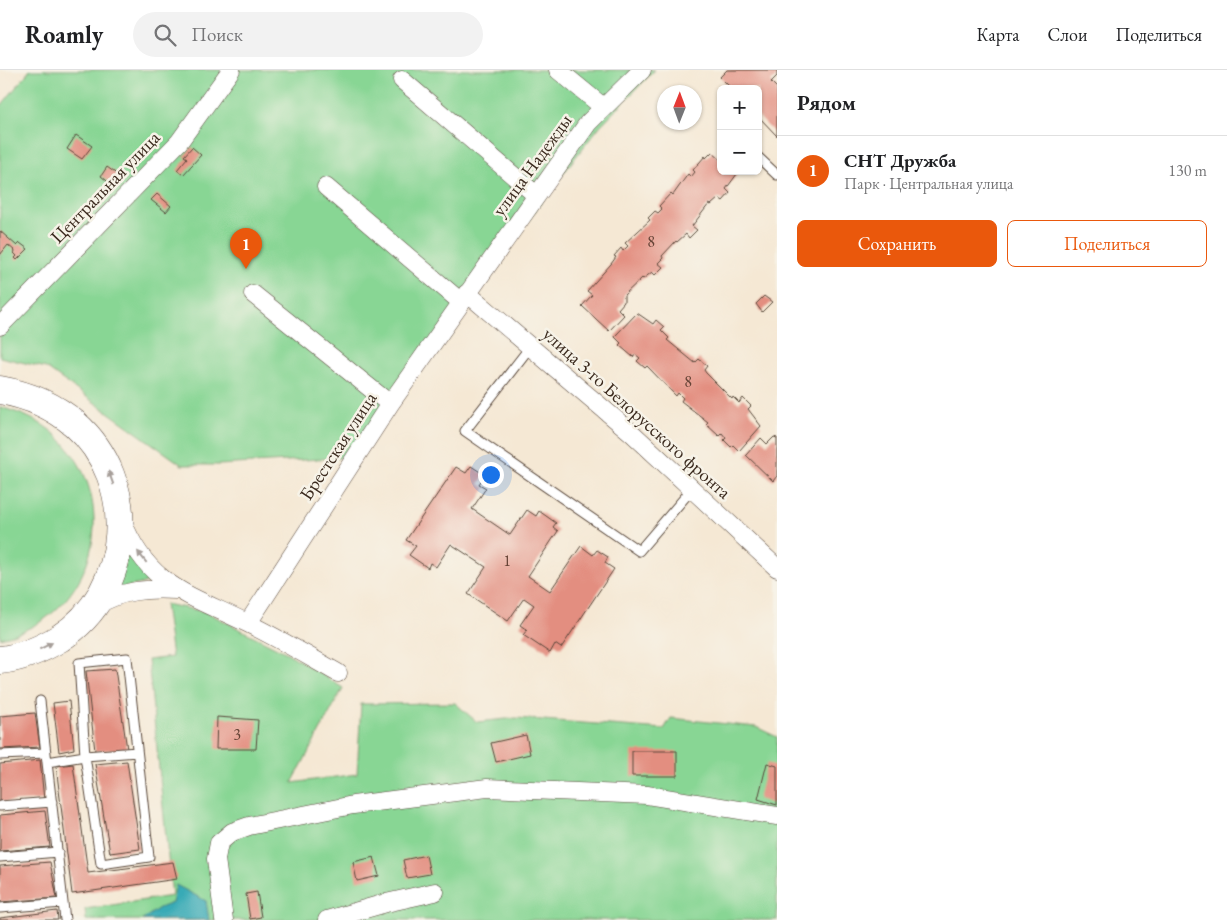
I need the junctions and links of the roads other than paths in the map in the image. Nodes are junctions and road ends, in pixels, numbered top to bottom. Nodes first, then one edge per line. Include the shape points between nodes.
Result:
1 (232, 70) edge
2 (558, 70) edge
3 (642, 70) edge
4 (402, 80) dead end
5 (603, 107) junction
6 (762, 161) edge
7 (777, 175) edge
8 (326, 187) dead end
9 (536, 195) junction
10 (253, 294) dead end
11 (464, 298) junction
12 (0, 326) edge
13 (530, 347) junction
14 (0, 390) edge
15 (390, 404) junction
16 (692, 490) junction
17 (120, 514) junction
18 (777, 568) edge
19 (177, 590) junction
20 (91, 610) junction
21 (248, 623) junction
22 (0, 660) edge
23 (338, 673) dead end
24 (40, 701) dead end
25 (137, 752) junction
26 (0, 755) edge
27 (85, 756) junction
28 (47, 757) junction
29 (52, 802) junction
30 (0, 806) edge
31 (777, 816) edge
32 (58, 852) junction
33 (0, 857) edge
34 (436, 892) dead end
35 (63, 903) junction
36 (0, 908) edge
37 (65, 920) edge
38 (224, 920) edge
39 (327, 920) edge

1 - 12 street, Центральная улица via 179,142
2 - 5 street
3 - 5 street, улица Надежды
4 - 9 street
5 - 9 street, улица Надежды
6 - 7 lane
8 - 11 street, улица 3-го Белорусского фронта
9 - 11 street, улица Надежды
10 - 15 street
11 - 13 street, улица 3-го Белорусского фронта
11 - 15 street, Брестская улица
13 - 16 street, улица 3-го Белорусского фронта via 633,434
13 - 16 lane via 465,431 639,551
17 -> 14 main road via 106,465 76,424 32,398
15 - 21 street, Брестская улица
16 - 18 street, улица 3-го Белорусского фронта
19 -> 17 street via 161,579 138,553
17 - 20 main road via 114,565
19 - 20 street via 125,593
19 - 21 street
22 -> 20 main road via 52,643
21 - 23 street
24 - 28 lane
25 - 27 lane
25 - 27 lane via 127,658 79,663
25 - 27 lane via 149,857 101,864
26 - 28 lane
27 - 28 lane
28 - 29 lane
29 - 30 lane
29 - 32 lane
31 - 38 street via 647,795 487,788 352,805 249,826 232,832 219,843 216,859
32 - 33 lane
32 - 35 lane
34 - 39 street
35 - 36 lane
35 - 37 lane

